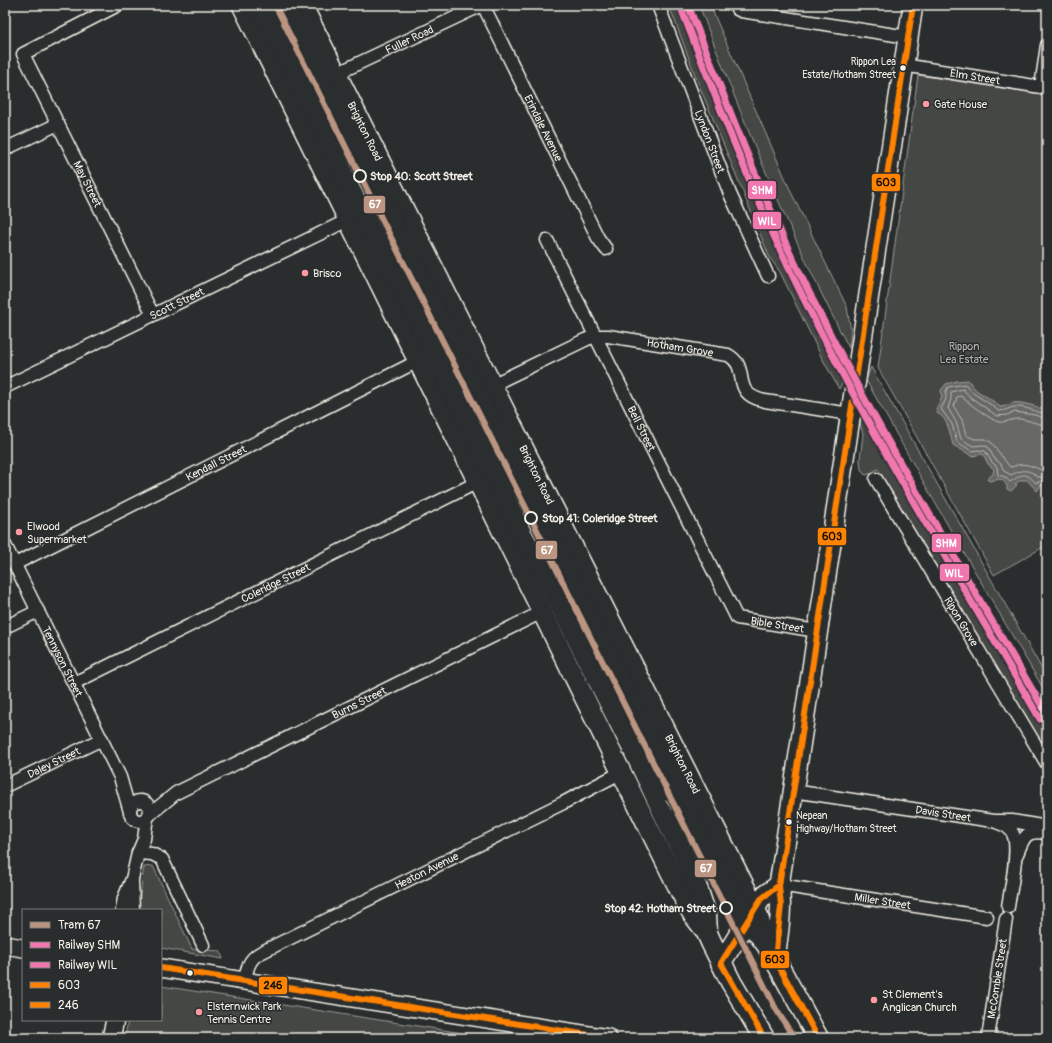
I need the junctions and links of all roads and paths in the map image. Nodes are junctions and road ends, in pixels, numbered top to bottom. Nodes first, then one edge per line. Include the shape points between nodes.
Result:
1 (118, 5) edge
2 (482, 5) edge
3 (658, 5) edge
4 (735, 5) edge
5 (913, 5) edge
6 (291, 7) edge
7 (253, 10) edge
8 (908, 37) junction
9 (1047, 45) edge
10 (289, 62) junction
11 (903, 65) junction
12 (336, 74) junction
13 (1044, 87) edge
14 (289, 102) junction
15 (58, 124) junction
16 (5, 149) edge
17 (348, 220) junction
18 (547, 240) dead end
19 (606, 249) dead end
20 (768, 276) dead end
21 (377, 278) junction
22 (430, 298) junction
23 (411, 306) junction
24 (152, 315) junction
25 (458, 316) junction
26 (595, 336) junction
27 (418, 361) junction
28 (492, 386) junction
29 (5, 387) edge
30 (461, 407) junction
31 (850, 414) junction
32 (460, 445) junction
33 (876, 479) dead end
34 (478, 482) junction
35 (567, 534) junction
36 (5, 545) edge
37 (15, 564) junction
38 (563, 564) junction
39 (38, 611) junction
40 (542, 612) junction
41 (737, 618) joint
42 (5, 627) edge
43 (817, 631) junction
44 (560, 647) junction
45 (608, 657) junction
46 (590, 665) junction
47 (74, 683) junction
48 (102, 739) junction
49 (1047, 764) edge
50 (622, 772) junction
51 (120, 777) junction
52 (5, 786) edge
53 (793, 791) junction
54 (176, 793) junction
55 (142, 801) junction
56 (132, 815) junction
57 (148, 816) junction
58 (993, 821) junction
59 (1047, 827) edge
60 (1047, 833) edge
61 (138, 854) junction
62 (1016, 857) junction
63 (132, 879) junction
64 (779, 885) junction
65 (122, 909) edge
66 (133, 909) edge
67 (752, 914) junction
68 (987, 917) dead end
69 (707, 933) junction
70 (5, 945) edge
71 (203, 945) dead end
72 (22, 948) edge
73 (771, 952) junction
74 (721, 963) junction
75 (162, 968) edge
76 (245, 981) junction
77 (115, 1021) edge
78 (112, 1038) edge
79 (608, 1038) edge
80 (764, 1038) edge
81 (818, 1038) edge
82 (988, 1038) edge

1 - 15 street, May Street via 23,54
2 - 12 street, Fuller Road
2 - 19 street, Erindale Avenue via 598,238
3 - 20 street, Lyndon Street via 730,194
4 - 8 street via 741,11
5 - 8 main road
6 - 7 highway
6 - 12 main road, Brighton Road
6 - 22 highway, Brighton Road via 325,88
7 - 10 highway
7 - 14 main road
8 - 11 main road
9 - 13 street
10 - 14 main road
10 - 23 highway via 350,190
11 - 13 street, Elm Street
11 - 31 main road
12 - 25 main road, Brighton Road
14 - 17 main road
15 - 16 street
15 - 24 street, May Street
17 - 21 main road
17 - 24 street, Scott Street
18 - 26 street, Bell Street
21 - 23 main road
21 - 27 main road
22 - 23 highway
22 - 25 main road
22 - 38 highway, Brighton Road
23 - 30 highway
24 - 29 street, Scott Street
25 - 28 main road, Brighton Road
26 - 28 street, Hotham Grove
26 - 31 street, Hotham Grove via 614,336 725,354 736,361 742,386 746,393 753,397
26 - 41 street, Bell Street
27 - 32 main road
27 - 37 street, Kendall Street
28 - 35 main road, Brighton Road
30 - 32 main road
30 - 46 highway via 521,534
31 - 43 main road
32 - 34 main road
33 - 49 street, Ripon Grove
34 - 40 main road
34 - 47 street, Coleridge Street
35 - 38 main road
35 - 67 main road, Brighton Road
36 - 37 street, Tennyson Street
37 - 39 street, Tennyson Street
38 - 45 highway, Brighton Road
39 - 42 street
39 - 47 street, Tennyson Street
40 - 44 main road
40 - 54 street, Burns Street
41 - 43 street, Bible Street
43 - 53 main road
44 - 46 main road via 585,667
44 - 50 main road
45 - 46 highway
45 - 67 highway, Brighton Road via 696,831
46 - 69 highway via 686,858 704,906
47 - 48 street, Tennyson Street
48 - 51 street, Tennyson Street
48 - 52 street, Daley Street
50 - 69 main road via 690,910
50 - 76 street, Heaton Avenue via 254,956 248,965
51 - 55 street, Tennyson Street
51 - 56 street, Tennyson Street
53 - 58 street, Davis Street
53 - 64 main road
54 - 55 street, Burns Street
54 - 57 street, Burns Street
55 - 56 street via 132,805
55 - 57 street, Tennyson Street via 149,808
56 - 57 street via 141,820
56 - 61 street, Tennyson Street via 137,822
57 - 61 street
58 - 59 street, Davis Street via 1012,821
58 - 62 street, McCombie Street via 1012,832
60 - 62 street via 1028,834 1022,841
61 - 63 street
61 - 71 street via 154,854 163,861
62 - 82 street, McCombie Street
63 - 65 street
63 - 66 street
64 - 67 main road via 766,894
64 - 68 street, Miller Street
64 - 73 main road via 781,906
67 - 73 highway, Brighton Road
67 - 74 main road
69 - 74 highway
70 - 72 main road
73 - 81 highway, Brighton Road
74 - 80 highway
75 - 76 main road
76 - 79 main road
77 - 78 main road

